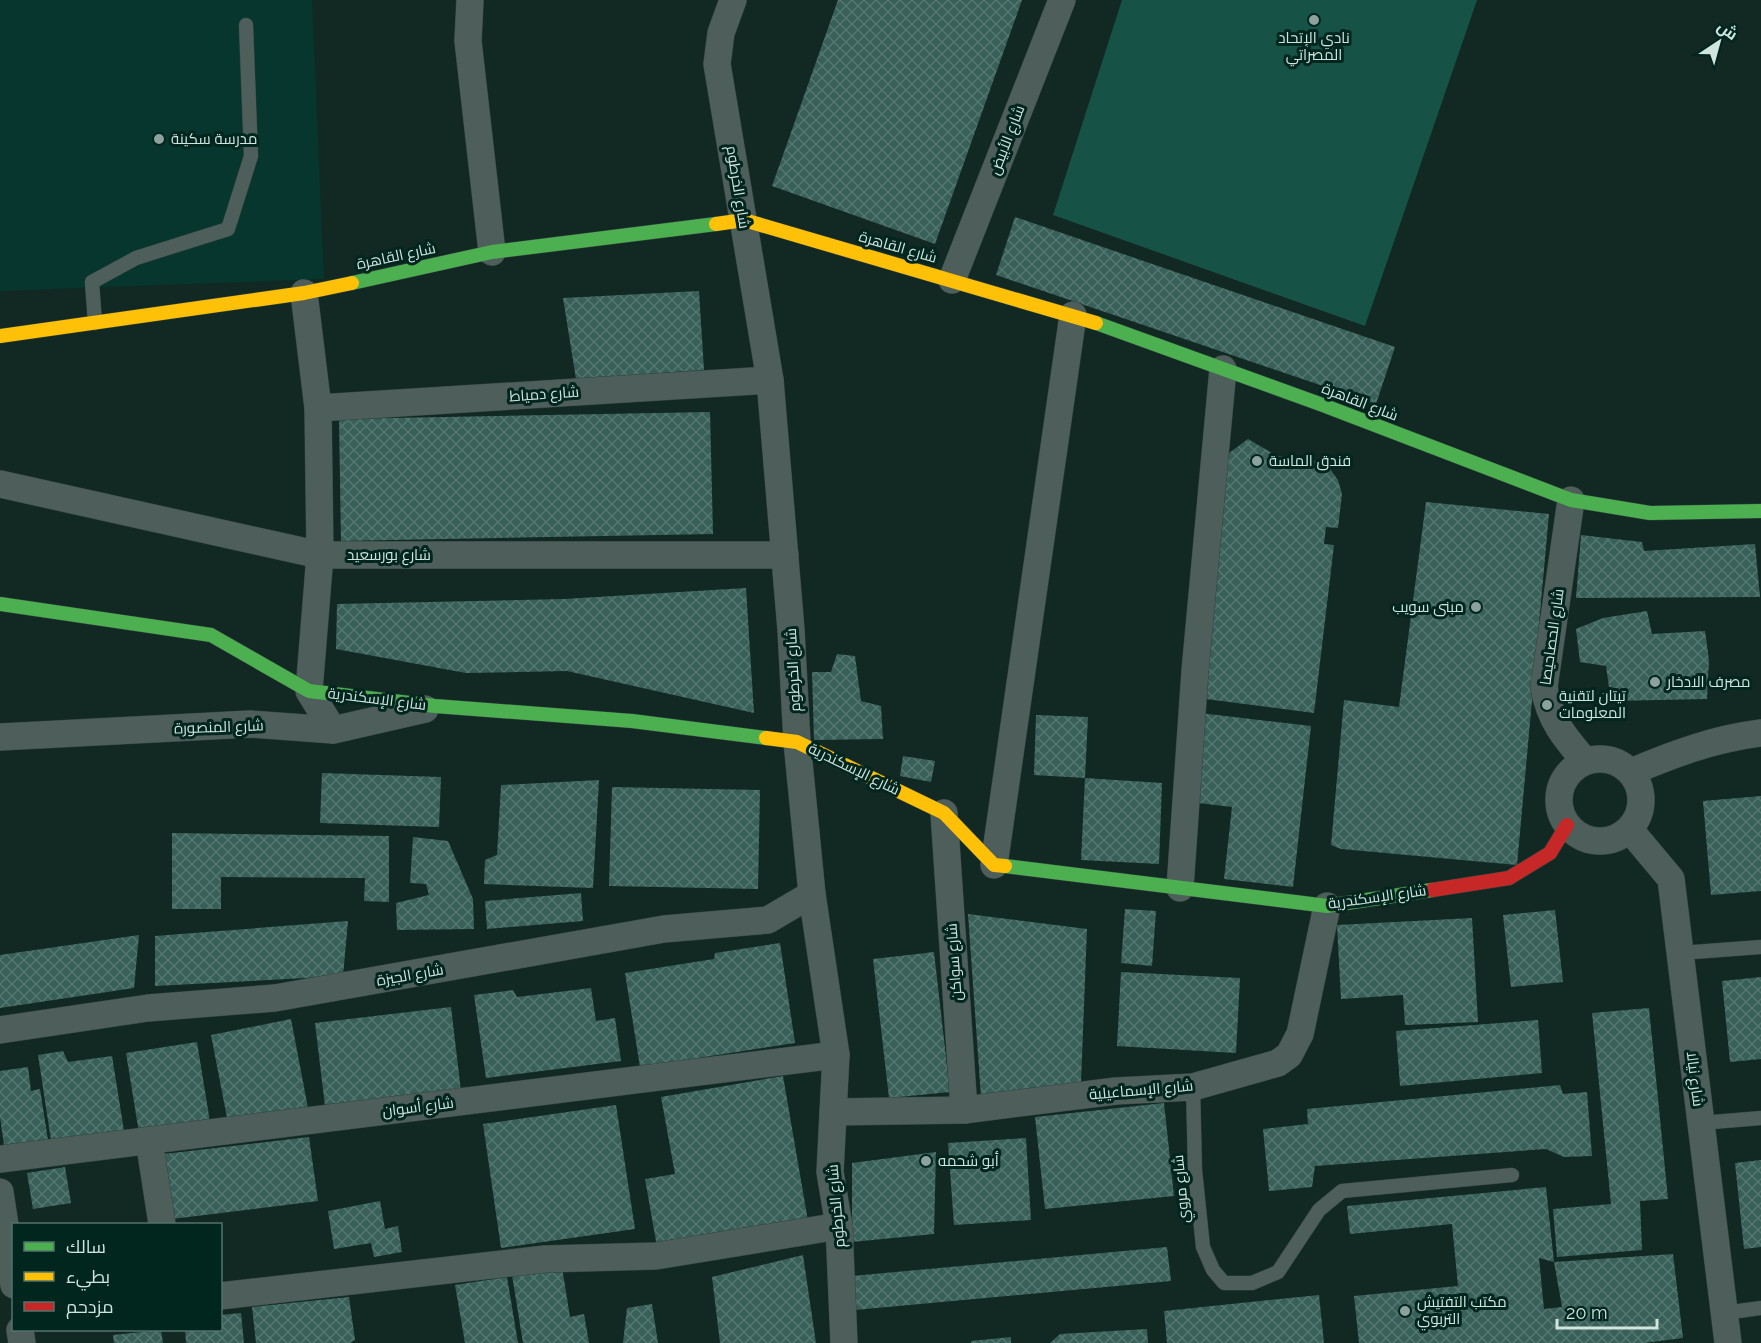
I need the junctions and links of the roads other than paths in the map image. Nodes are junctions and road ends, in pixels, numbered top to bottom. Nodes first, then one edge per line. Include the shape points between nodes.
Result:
1 (470, 0) edge
2 (733, 0) edge
3 (1062, 0) edge
4 (246, 25) dead end
5 (744, 220) junction
6 (492, 252) junction
7 (952, 280) junction
8 (304, 293) junction
9 (1073, 315) junction
10 (95, 323) junction
11 (0, 336) edge
12 (1223, 369) junction
13 (770, 380) junction
14 (318, 408) junction
15 (0, 484) edge
16 (1571, 500) junction
17 (1761, 511) edge
18 (320, 555) junction
19 (785, 555) junction
20 (0, 604) edge
21 (309, 691) junction
22 (435, 706) junction
23 (333, 730) junction
24 (1761, 733) edge
25 (0, 737) edge
26 (796, 741) junction
27 (1585, 761) junction
28 (1630, 772) junction
29 (944, 813) junction
30 (1567, 825) junction
31 (1630, 830) junction
32 (994, 865) junction
33 (1180, 888) junction
34 (812, 894) junction
35 (1327, 906) junction
36 (1761, 947) edge
37 (1680, 953) junction
38 (0, 1030) edge
39 (837, 1055) junction
40 (1193, 1087) junction
41 (964, 1110) junction
42 (833, 1112) junction
43 (1761, 1118) edge
44 (1701, 1123) junction
45 (149, 1140) junction
46 (0, 1159) edge
47 (1512, 1175) dead end
48 (0, 1192) edge
49 (162, 1223) edge
50 (839, 1226) junction
51 (12, 1272) edge
52 (222, 1296) edge
53 (1761, 1308) edge
54 (1724, 1313) junction
55 (844, 1343) edge
56 (1728, 1343) edge

1 - 6 street via 468,41
2 - 5 street, شارع الخرطوم via 721,33 717,64
3 - 7 street, شارع الأبيض
4 - 10 lane via 251,156 228,229 136,258 92,282
5 - 6 street, شارع القاهرة
5 - 7 street, شارع القاهرة
5 - 13 street, شارع الخرطوم
6 - 8 street, شارع القاهرة
7 - 9 street, شارع القاهرة
8 - 10 street, شارع القاهرة
8 - 14 street
9 - 12 street, شارع القاهرة
9 - 32 street
10 - 11 street, شارع القاهرة
12 - 16 street, شارع القاهرة
12 - 33 street
13 - 14 street, شارع دمياط
13 - 19 street, شارع الخرطوم
14 - 18 street
15 - 18 street, شارع بورسعيد
16 - 17 street, شارع القاهرة via 1650,513
16 - 27 street, شارع الحصاحيصا via 1544,687 1557,728
18 - 19 street, شارع بورسعيد
18 - 21 street
19 - 26 street, شارع الخرطوم
20 - 21 street, شارع الإسكندرية via 211,635
21 - 22 street, شارع الإسكندرية
21 - 23 street
22 - 23 street, شارع المنصورة
22 - 26 street, شارع الإسكندرية via 632,721
23 - 25 street, شارع المنصورة via 250,724
24 - 28 street via 1685,749
26 - 29 street, شارع الإسكندرية
26 - 34 street, شارع الخرطوم
27 - 28 street via 1610,760
27 - 30 street via 1574,768 1560,789 1558,801
28 - 31 street via 1638,783 1641,808
29 - 32 street, شارع الإسكندرية
29 - 41 street, شارع سواكن
30 - 31 street via 1597,842 1609,841
30 - 35 street, شارع الإسكندرية via 1550,853 1509,878
31 - 37 street, شارع نيالا via 1671,879
32 - 33 street, شارع الإسكندرية
33 - 35 street, شارع الإسكندرية
34 - 38 street, شارع الجيزة via 768,920 664,929 275,998 148,1008
34 - 39 street, شارع الخرطوم
35 - 40 street, شارع الإسماعيلية via 1300,1034 1289,1054 1278,1063
36 - 37 lane
37 - 44 street, شارع نيالا
39 - 42 street, شارع الخرطوم
39 - 45 street, شارع أسوان
40 - 41 street, شارع الإسماعيلية via 1116,1091
40 - 47 lane, شارع مروي via 1195,1170 1203,1247 1213,1270 1224,1282 1252,1283 1278,1272 1319,1210 1342,1191
41 - 42 street, شارع الإسماعيلية
42 - 50 street, شارع الخرطوم via 830,1172
43 - 44 lane
44 - 54 street, شارع نيالا
45 - 46 street, شارع أسوان
45 - 49 street
48 - 51 street
50 - 52 street via 656,1256 545,1259
50 - 55 street, شارع الخرطوم
53 - 54 lane
54 - 56 street, شارع نيالا

